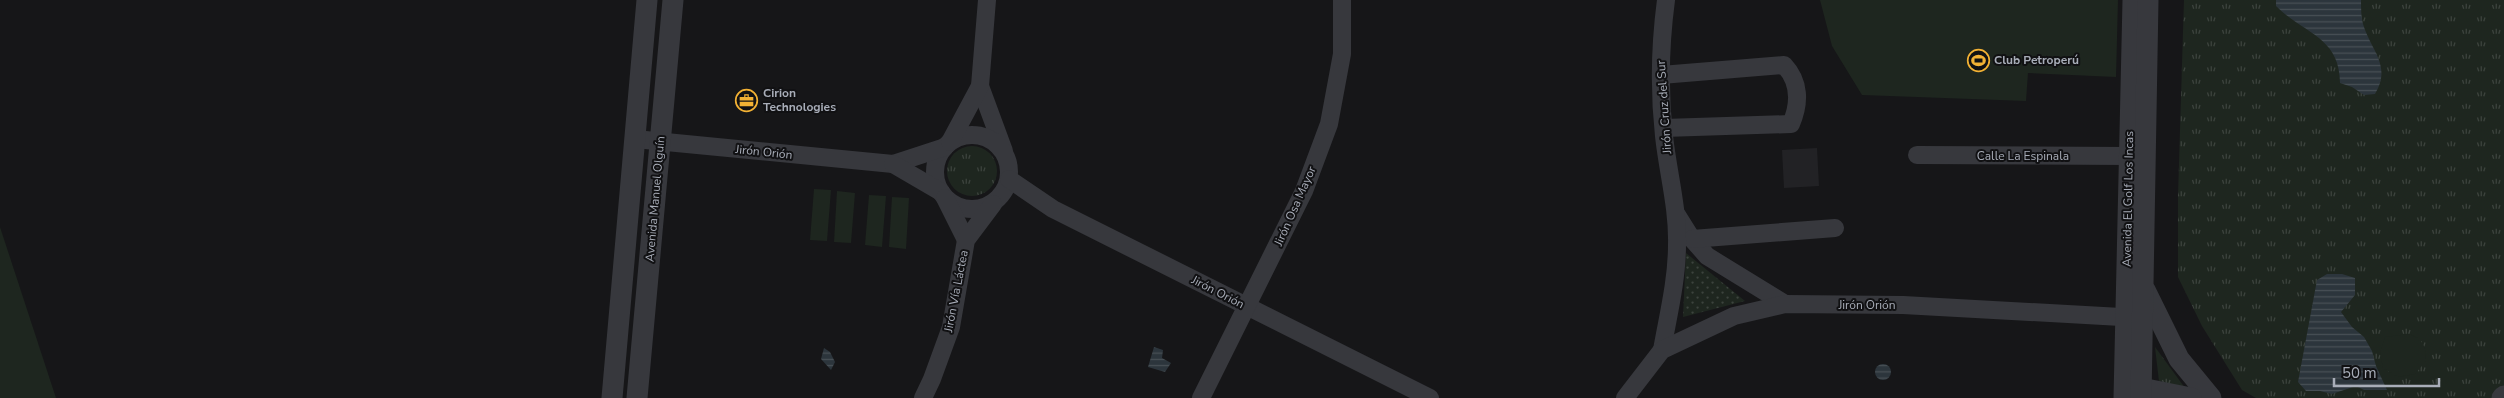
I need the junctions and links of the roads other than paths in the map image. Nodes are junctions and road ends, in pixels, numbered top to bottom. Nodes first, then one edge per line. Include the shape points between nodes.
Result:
1 (647, 0) edge
2 (672, 0) edge
3 (987, 0) edge
4 (1342, 0) edge
5 (1666, 0) edge
6 (2133, 0) edge
7 (2148, 0) edge
8 (1661, 75) junction
9 (980, 86) junction
10 (1664, 128) junction
11 (635, 139) junction
12 (660, 142) junction
13 (948, 145) junction
14 (1004, 152) junction
15 (1917, 155) dead end
16 (2129, 156) junction
17 (893, 164) junction
18 (1009, 179) junction
19 (942, 194) junction
20 (993, 204) junction
21 (1676, 214) junction
22 (1835, 228) dead end
23 (1692, 239) junction
24 (966, 240) junction
25 (2142, 283) junction
26 (1785, 304) junction
27 (1246, 306) junction
28 (2133, 317) junction
29 (2162, 329) junction
30 (1662, 350) junction
31 (2133, 395) edge
32 (612, 398) edge
33 (637, 398) edge
34 (923, 398) edge
35 (1202, 398) edge
36 (1430, 398) edge
37 (1625, 398) edge
38 (2191, 398) edge
39 (2211, 398) edge

1 - 11 street, Avenida Manuel Olguín
2 - 12 street, Avenida Manuel Olguín
3 - 9 street
4 - 27 street, Jirón Osa Mayor via 1342,54 1329,124 1304,191
5 - 8 street, Jirón Cruz del Sur via 1660,43
6 - 16 street, Avenida El Golf Los Incas
7 - 25 street, Avenida El Golf Los Incas
8 - 10 street, Jirón Cruz del Sur
8 - 10 street via 1784,64 1794,75 1798,108 1791,124
9 - 13 street
9 - 14 street
10 - 21 street, Jirón Cruz del Sur
11 - 12 street, Jirón Orión
11 - 32 street, Avenida Manuel Olguín
12 - 17 street, Jirón Orión
12 - 33 street, Avenida Manuel Olguín
13 - 14 street via 961,137 974,135 996,144
13 - 17 street, Jirón Orión
13 - 19 street via 936,164 937,183
14 - 18 street
15 - 16 street, Calle La Espinala
16 - 28 street, Avenida El Golf Los Incas
17 - 19 street, Jirón Orión
18 - 20 street via 1004,193
18 - 27 street, Jirón Orión via 1053,209
19 - 20 street via 952,203 972,210
19 - 24 street, Jirón Vía Láctea
20 - 24 street, Jirón Vía Láctea
21 - 23 street, Jirón Cruz del Sur
21 - 30 street, Jirón Cruz del Sur via 1674,283
22 - 23 street
23 - 26 street, Jirón Cruz del Sur via 1707,256
24 - 34 street, Jirón Vía Láctea via 951,327
25 - 28 street, Avenida El Golf Los Incas
25 - 29 street
26 - 28 street, Jirón Orión via 1903,305
26 - 30 street, Jirón Orión via 1734,316
27 - 35 street, Jirón Osa Mayor
27 - 36 street, Jirón Orión
28 - 29 street via 2152,320
28 - 31 street, Avenida El Golf Los Incas
29 - 39 street via 2179,358
30 - 37 street, Jirón Orión
31 - 38 street

